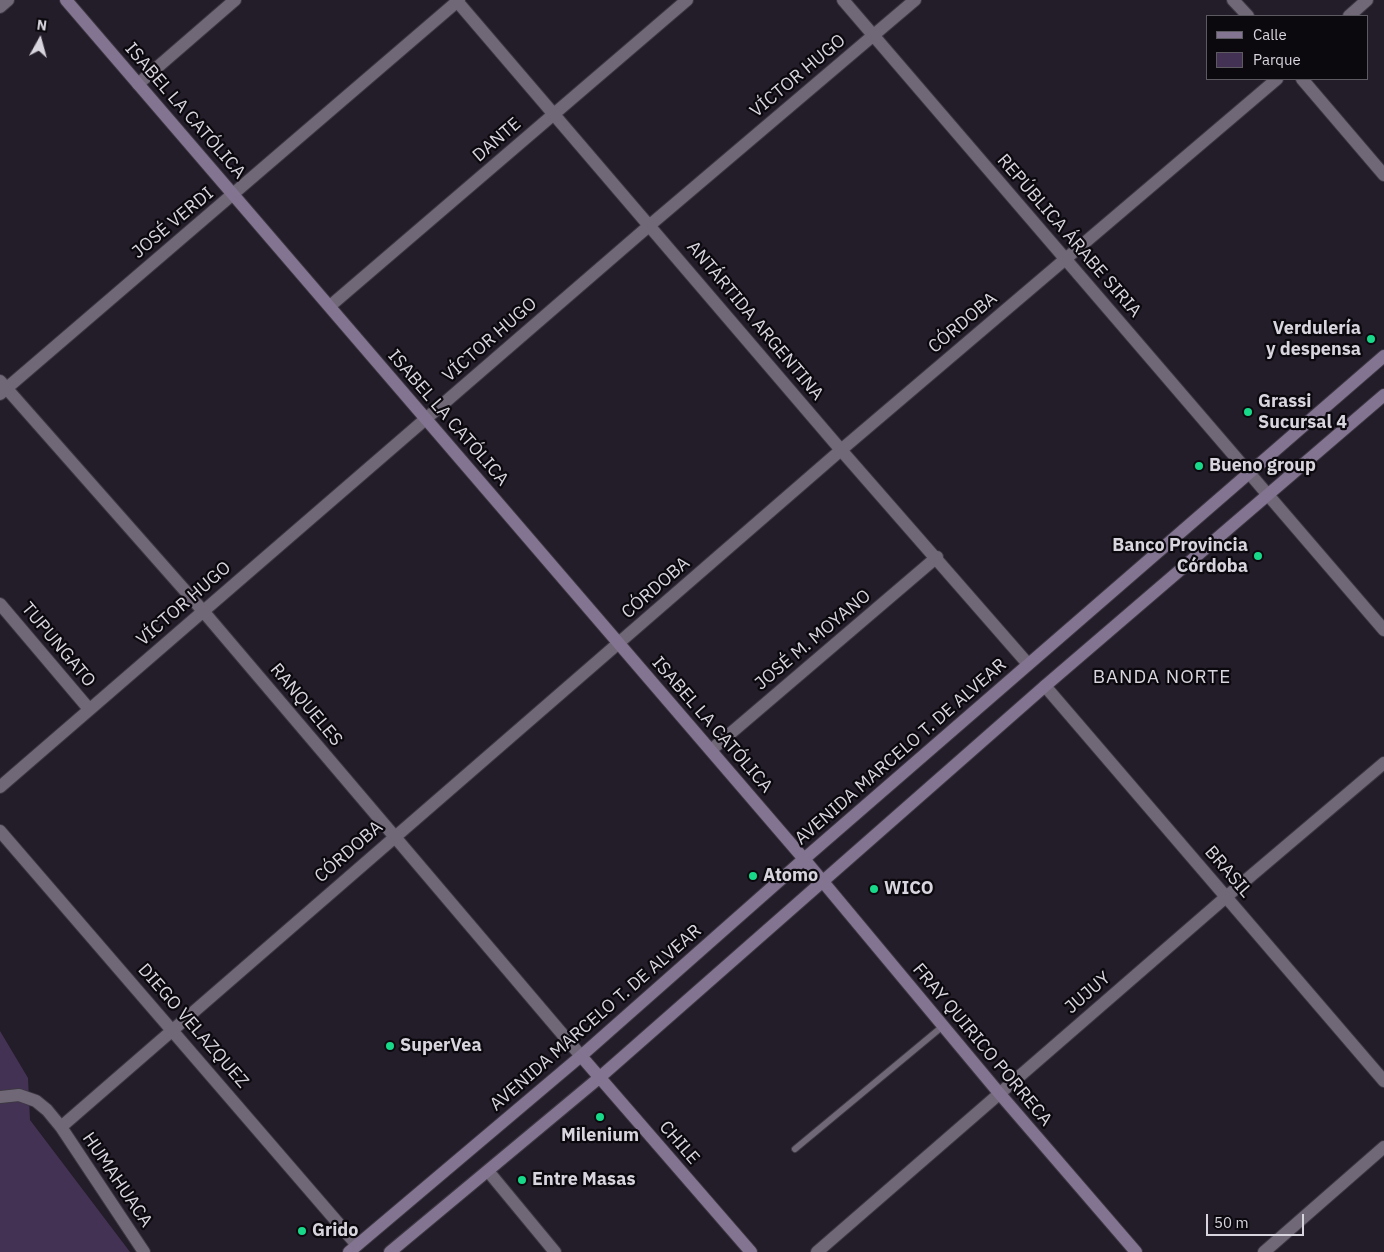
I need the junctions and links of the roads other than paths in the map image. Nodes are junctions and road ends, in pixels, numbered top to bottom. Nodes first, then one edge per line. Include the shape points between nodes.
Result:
1 (8, 0) edge
2 (66, 0) edge
3 (235, 0) edge
4 (687, 0) edge
5 (843, 0) edge
6 (914, 0) edge
7 (1233, 0) edge
8 (1367, 0) edge
9 (458, 1) edge
10 (0, 7) edge
11 (1247, 15) edge
12 (1350, 15) edge
13 (874, 35) junction
14 (1276, 80) edge
15 (1303, 80) edge
16 (138, 84) junction
17 (554, 114) junction
18 (1384, 175) edge
19 (233, 194) junction
20 (650, 225) junction
21 (1066, 259) junction
22 (330, 306) junction
23 (1384, 356) edge
24 (2, 388) edge
25 (1384, 395) edge
26 (425, 419) junction
27 (841, 450) junction
28 (1249, 473) junction
29 (1268, 495) junction
30 (937, 557) junction
31 (0, 604) edge
32 (202, 611) junction
33 (1384, 630) edge
34 (619, 644) junction
35 (1028, 664) junction
36 (1045, 686) junction
37 (89, 708) junction
38 (711, 750) junction
39 (1384, 763) edge
40 (0, 787) edge
41 (0, 831) edge
42 (394, 837) junction
43 (804, 859) junction
44 (823, 882) junction
45 (1226, 897) junction
46 (943, 1026) junction
47 (172, 1028) junction
48 (581, 1056) junction
49 (599, 1078) junction
50 (1384, 1081) edge
51 (999, 1093) junction
52 (0, 1097) edge
53 (61, 1127) junction
54 (1384, 1147) edge
55 (795, 1149) dead end
56 (488, 1171) junction
57 (353, 1248) edge
58 (144, 1252) edge
59 (390, 1252) edge
60 (555, 1252) edge
61 (752, 1252) edge
62 (817, 1252) edge
63 (1136, 1252) edge
64 (1264, 1252) edge

1 - 10 street
2 - 16 main road, ISABEL LA CATÓLICA
3 - 16 street
4 - 17 street, DANTE
5 - 13 street, REPÚBLICA ÁRABE SIRIA
6 - 13 street, VÍCTOR HUGO
7 - 11 street
8 - 12 street
9 - 17 street, ANTÁRTIDA ARGENTINA
9 - 19 street, JOSÉ VERDI
13 - 20 street, VÍCTOR HUGO
13 - 21 street, REPÚBLICA ÁRABE SIRIA
14 - 21 street, CÓRDOBA
15 - 18 street
16 - 19 main road, ISABEL LA CATÓLICA
17 - 20 street, ANTÁRTIDA ARGENTINA
17 - 22 street, DANTE
19 - 22 main road, ISABEL LA CATÓLICA
19 - 24 street, JOSÉ VERDI
20 - 26 street, VÍCTOR HUGO
20 - 27 street, ANTÁRTIDA ARGENTINA
21 - 27 street, CÓRDOBA
21 - 28 street, REPÚBLICA ÁRABE SIRIA
22 - 26 main road, ISABEL LA CATÓLICA
23 - 28 main road, AVENIDA MARCELO T. DE ALVEAR
24 - 32 street, RANQUELES
25 - 29 main road
26 - 32 street, VÍCTOR HUGO
26 - 34 main road, ISABEL LA CATÓLICA
27 - 30 street, ANTÁRTIDA ARGENTINA
27 - 34 street, CÓRDOBA
28 - 29 street, REPÚBLICA ÁRABE SIRIA
28 - 35 main road, AVENIDA MARCELO T. DE ALVEAR
29 - 33 street, REPÚBLICA ÁRABE SIRIA
29 - 36 main road
30 - 35 street, ANTÁRTIDA ARGENTINA
30 - 38 street, JOSÉ M. MOYANO
31 - 37 street, TUPUNGATO
32 - 37 street, VÍCTOR HUGO
32 - 42 street, RANQUELES
34 - 38 main road, ISABEL LA CATÓLICA
34 - 42 street, CÓRDOBA
35 - 43 main road, AVENIDA MARCELO T. DE ALVEAR
36 - 44 main road
36 - 45 street, BRASIL
37 - 40 street, VÍCTOR HUGO
38 - 43 main road, ISABEL LA CATÓLICA
39 - 45 street, JUJUY
41 - 47 street, DIEGO VELAZQUEZ
42 - 47 street, CÓRDOBA
42 - 48 street, RANQUELES
43 - 44 main road, FRAY QUIRICO PORRECA
43 - 48 main road, AVENIDA MARCELO T. DE ALVEAR
44 - 46 main road, FRAY QUIRICO PORRECA
44 - 49 main road
45 - 50 street, BRASIL
45 - 51 street, JUJUY
46 - 51 main road, FRAY QUIRICO PORRECA
46 - 55 lane
47 - 53 street, CÓRDOBA
47 - 57 street, DIEGO VELAZQUEZ
48 - 49 main road, CHILE
48 - 57 main road, AVENIDA MARCELO T. DE ALVEAR
49 - 56 main road
49 - 61 main road, CHILE
51 - 62 street, JUJUY
51 - 63 main road, FRAY QUIRICO PORRECA
52 - 53 street, HUMAHUACA via 19,1095 36,1101
53 - 58 street, HUMAHUACA
54 - 64 street
56 - 59 main road
56 - 60 street

